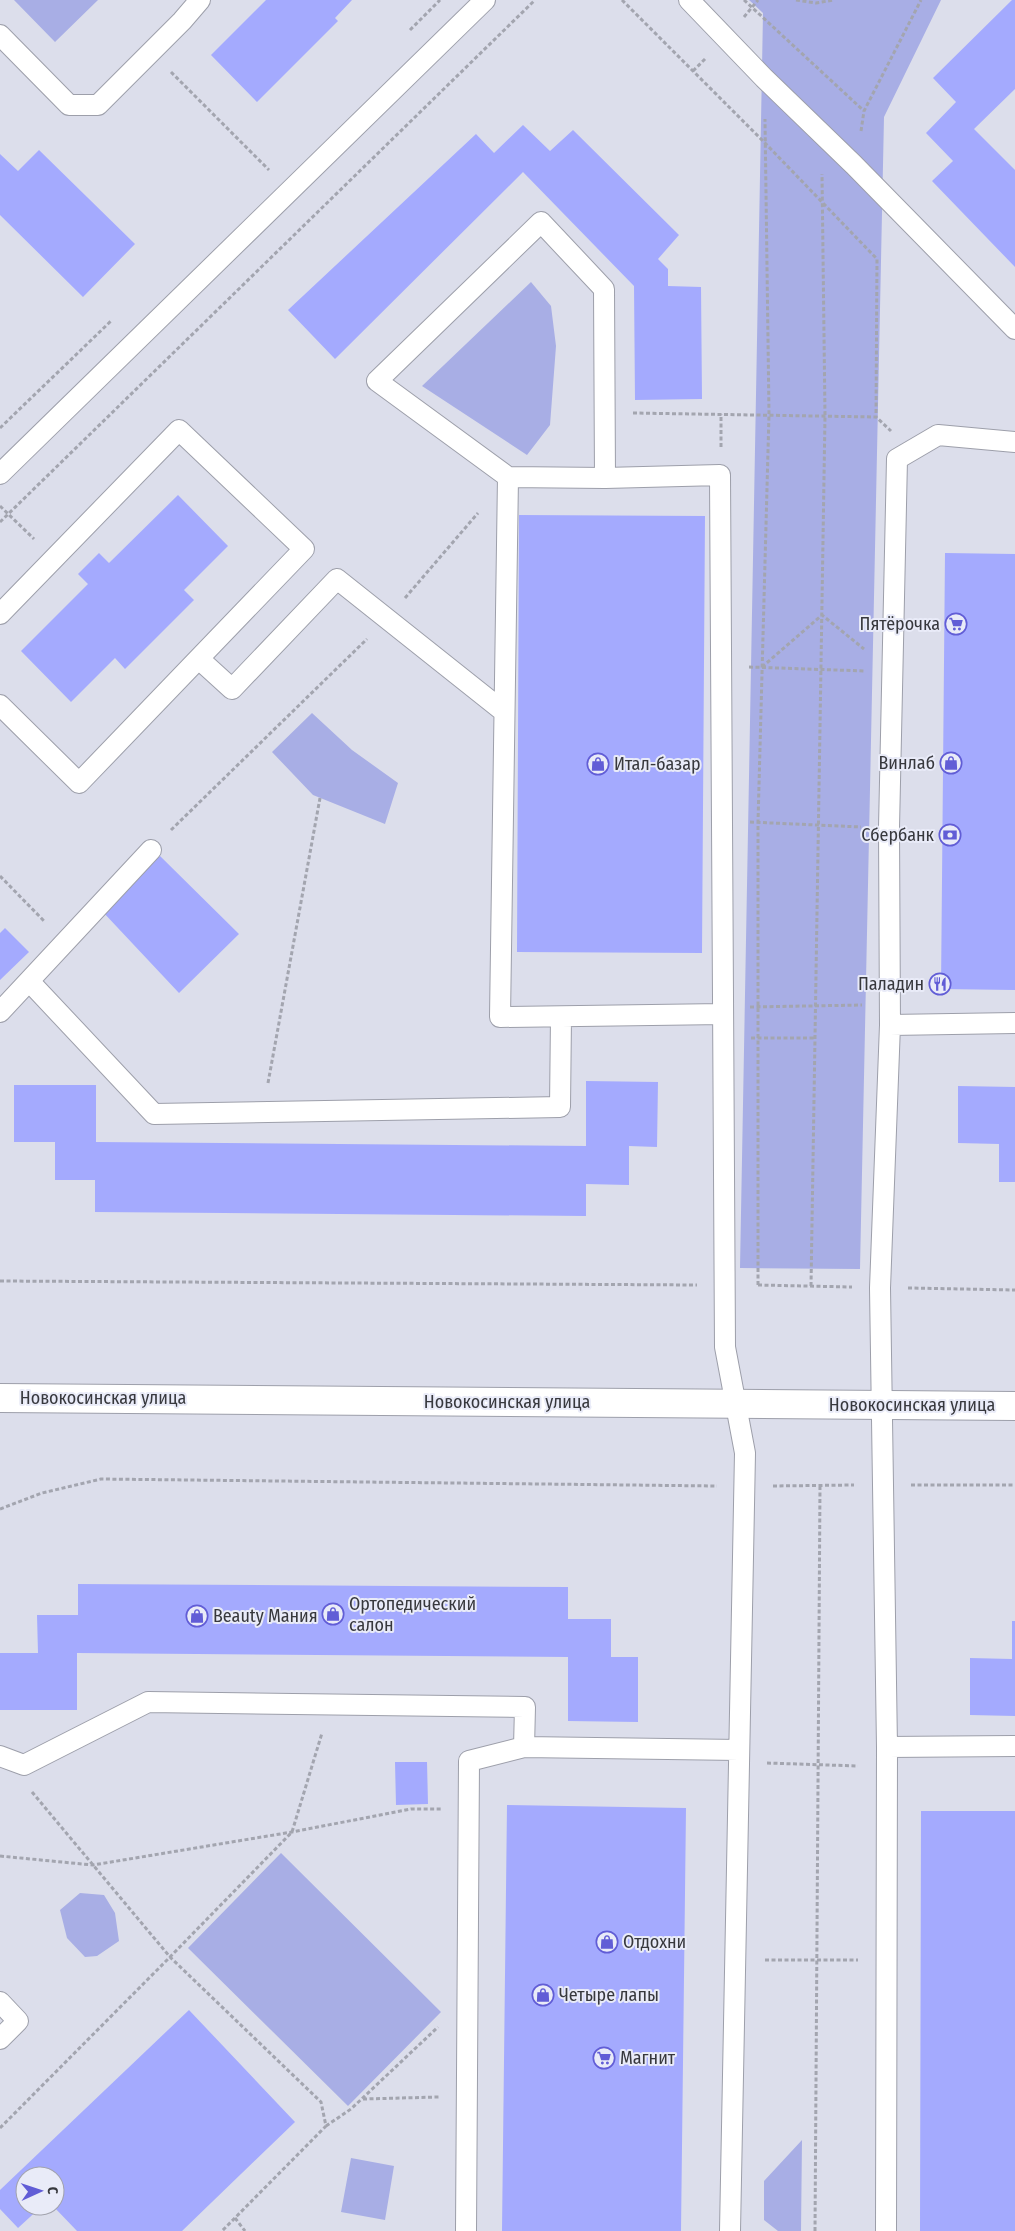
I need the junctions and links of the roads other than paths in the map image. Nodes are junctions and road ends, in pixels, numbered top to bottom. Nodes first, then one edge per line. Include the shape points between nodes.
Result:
1 (200, 0) edge
2 (485, 0) edge
3 (689, 0) edge
4 (0, 35) edge
5 (1015, 329) edge
6 (1015, 442) edge
7 (0, 474) edge
8 (508, 477) junction
9 (605, 478) junction
10 (0, 614) edge
11 (198, 659) junction
12 (0, 705) edge
13 (503, 711) junction
14 (151, 850) road end
15 (29, 981) junction
16 (3, 1003) edge
17 (723, 1011) junction
18 (561, 1017) junction
19 (1015, 1023) edge
20 (890, 1025) junction
21 (0, 1398) edge
22 (736, 1404) junction
23 (882, 1404) junction
24 (1015, 1406) edge
25 (1015, 1746) edge
26 (524, 1748) junction
27 (0, 1756) edge
28 (739, 1756) junction
29 (886, 1757) junction
30 (0, 2002) edge
31 (0, 2039) edge
32 (466, 2231) edge
33 (730, 2231) edge
34 (886, 2231) edge

1 - 4 lane via 98,105 69,106
2 - 7 lane
3 - 5 lane
6 - 20 lane via 938,435 897,459 889,828
8 - 9 lane
8 - 9 lane via 377,381 541,222 604,289
8 - 13 lane
9 - 17 lane via 720,475
10 - 11 lane via 179,430 304,549
11 - 12 lane via 79,784
11 - 13 lane via 232,689 338,579
13 - 18 lane via 500,1017
14 - 15 lane
15 - 16 lane
15 - 18 lane via 154,1114 560,1107
17 - 18 lane
17 - 22 lane via 725,1347
19 - 20 lane
20 - 23 lane via 880,1288
21 - 22 street, Новокосинская улица
22 - 23 street, Новокосинская улица
22 - 28 lane via 745,1453
23 - 24 street, Новокосинская улица
23 - 29 lane
25 - 29 lane
26 - 27 lane via 525,1707 148,1702 24,1765
26 - 28 lane
26 - 32 lane via 469,1761
28 - 33 lane
29 - 34 lane
30 - 31 lane via 18,2021

